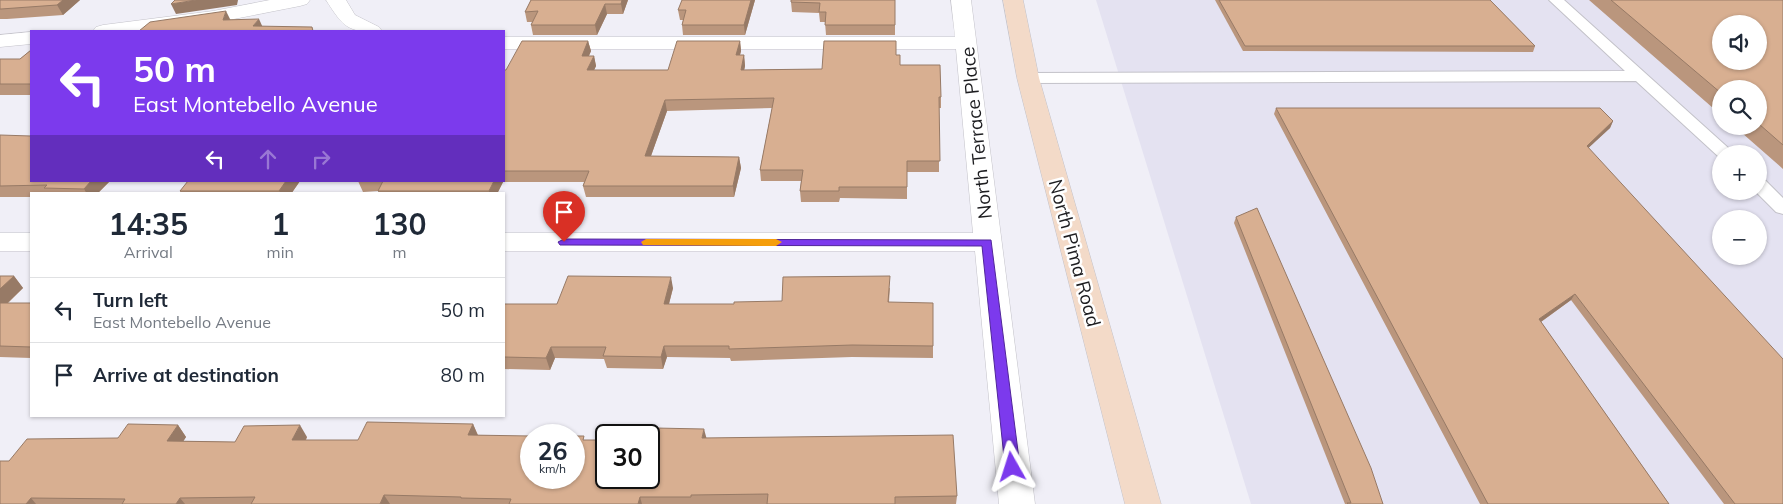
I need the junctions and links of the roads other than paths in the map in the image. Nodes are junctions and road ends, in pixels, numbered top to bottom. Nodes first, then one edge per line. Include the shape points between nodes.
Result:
1 (300, 0) edge
2 (336, 0) edge
3 (962, 0) edge
4 (1013, 0) edge
5 (1556, 0) edge
6 (110, 30) edge
7 (370, 30) edge
8 (30, 38) edge
9 (0, 41) edge
10 (505, 43) edge
11 (967, 43) junction
12 (1641, 76) junction
13 (1028, 78) junction
14 (1716, 145) edge
15 (1767, 193) edge
16 (1783, 208) edge
17 (0, 242) edge
18 (30, 242) edge
19 (505, 242) edge
20 (987, 242) junction
21 (1017, 504) edge
22 (1143, 504) edge

1 - 6 street
2 - 7 street via 348,19
3 - 11 street, North Terrace Place
4 - 13 main road, North Pima Road
5 - 12 lane
8 - 9 street
10 - 11 street
11 - 20 street, North Terrace Place
12 - 13 lane
12 - 14 lane
13 - 22 main road, North Pima Road
15 - 16 lane
17 - 18 street
19 - 20 street
20 - 21 street, North Terrace Place

